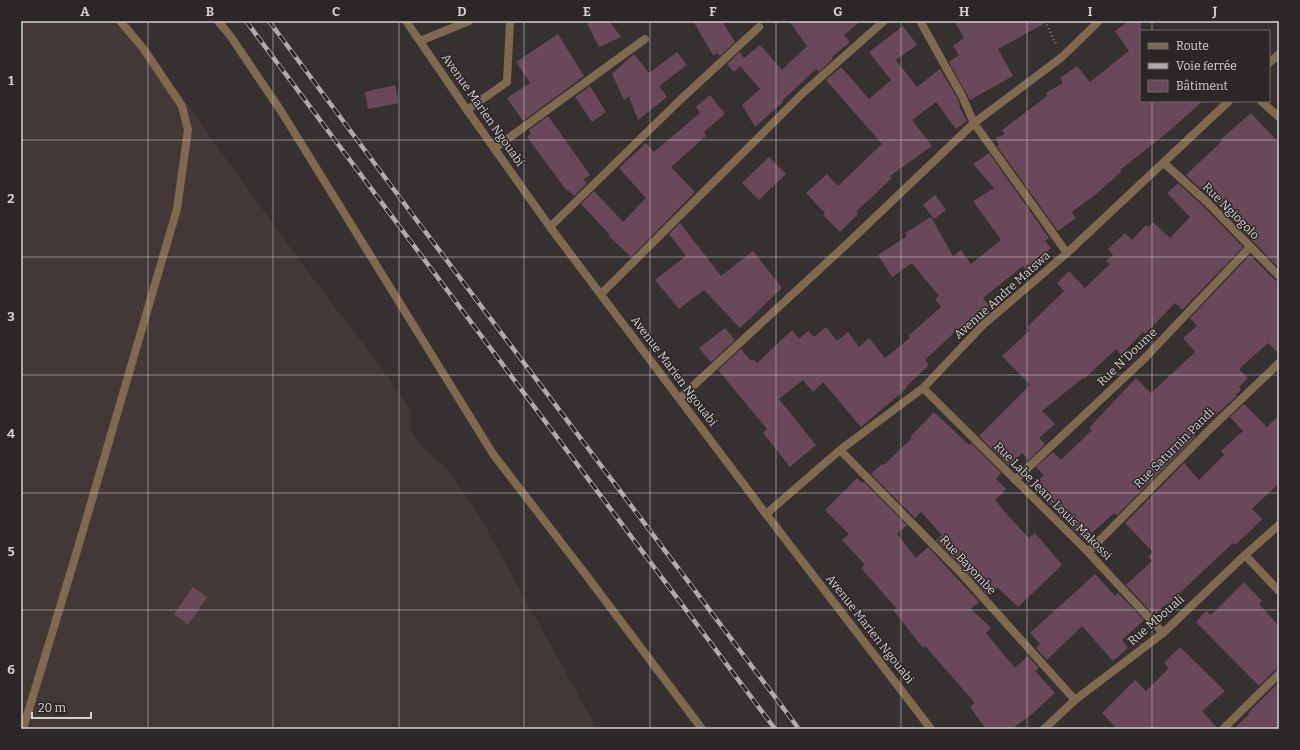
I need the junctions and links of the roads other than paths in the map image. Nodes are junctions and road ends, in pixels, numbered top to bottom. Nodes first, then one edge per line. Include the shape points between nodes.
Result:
1 (120, 21) edge
2 (218, 21) edge
3 (406, 21) edge
4 (469, 21) edge
5 (510, 21) edge
6 (884, 21) edge
7 (920, 21) edge
8 (1099, 21) edge
9 (759, 27) dead end
10 (645, 39) dead end
11 (420, 41) junction
12 (1279, 54) edge
13 (1270, 63) edge
14 (1228, 102) edge
15 (1262, 102) edge
16 (467, 110) junction
17 (1279, 117) edge
18 (974, 123) junction
19 (495, 148) junction
20 (1164, 163) junction
21 (550, 227) junction
22 (1250, 248) junction
23 (1067, 253) junction
24 (1279, 276) edge
25 (601, 294) junction
26 (1279, 363) edge
27 (923, 388) junction
28 (680, 398) junction
29 (840, 450) junction
30 (1015, 480) junction
31 (766, 514) junction
32 (1279, 525) edge
33 (1088, 552) junction
34 (1245, 555) junction
35 (1279, 591) edge
36 (1163, 633) junction
37 (1279, 674) edge
38 (1075, 700) junction
39 (23, 729) edge
40 (702, 729) edge
41 (931, 729) edge
42 (1044, 729) edge
43 (1223, 729) edge

1 - 39 street via 143,48 182,106 188,130 177,209
2 - 40 street via 281,111 493,454
3 - 11 street, Avenue Marien Ngouabi
4 - 11 street
5 - 16 street via 507,82
6 - 25 street via 804,92
7 - 18 street via 962,96
8 - 18 street via 1062,57
9 - 21 street
10 - 19 street
11 - 16 street, Avenue Marien Ngouabi
12 - 13 street
14 - 20 street, Avenue Andre Matswa
15 - 17 street
16 - 19 street, Avenue Marien Ngouabi
18 - 23 street
18 - 28 street via 848,244
19 - 21 street, Avenue Marien Ngouabi
20 - 22 street, Rue Ngiogolo via 1208,203
20 - 23 street, Avenue Andre Matswa
21 - 25 street, Avenue Marien Ngouabi
22 - 24 street, Rue Ngiogolo
22 - 30 street, Rue N'Doume via 1144,359
23 - 27 street, Avenue Andre Matswa via 983,325
25 - 28 street, Avenue Marien Ngouabi
26 - 33 street, Rue Saturnin Pandi via 1210,428
27 - 29 street, Avenue Andre Matswa
27 - 30 street, Rue Labe Jean-Louis Makossi
28 - 31 street, Avenue Marien Ngouabi
29 - 31 street, Avenue Andre Matswa
29 - 38 street, Rue Bayombe via 960,572
30 - 33 street, Rue Labe Jean-Louis Makossi
31 - 41 street, Avenue Marien Ngouabi
32 - 34 street, Rue Mbouali
33 - 36 street, Rue Labe Jean-Louis Makossi
34 - 35 street
34 - 36 street, Rue Mbouali
36 - 38 street, Rue Mbouali
37 - 43 street
38 - 42 street, Rue Mbouali

